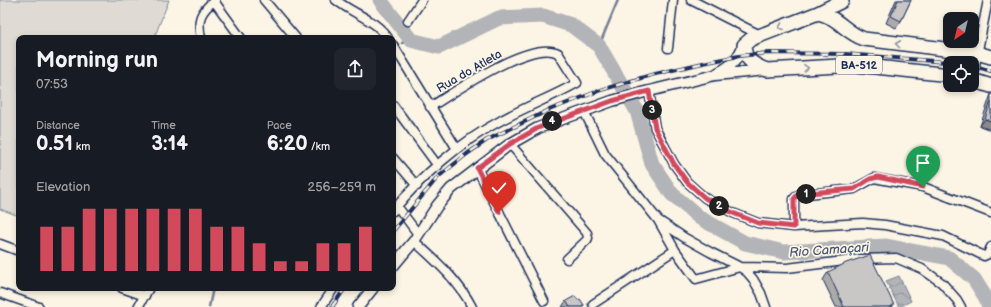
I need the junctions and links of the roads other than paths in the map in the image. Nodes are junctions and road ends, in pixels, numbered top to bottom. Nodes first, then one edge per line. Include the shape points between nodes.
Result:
1 (264, 0) edge
2 (336, 0) edge
3 (422, 0) edge
4 (673, 0) edge
5 (691, 0) edge
6 (843, 0) edge
7 (988, 0) edge
8 (214, 1) edge
9 (818, 13) junction
10 (408, 21) dead end
11 (844, 27) junction
12 (201, 35) edge
13 (239, 35) edge
14 (293, 35) edge
15 (386, 35) edge
16 (750, 37) junction
17 (668, 48) dead end
18 (396, 49) edge
19 (977, 53) junction
20 (957, 56) edge
21 (966, 56) edge
22 (976, 56) edge
23 (991, 57) edge
24 (767, 70) junction
25 (991, 72) edge
26 (943, 74) edge
27 (715, 75) junction
28 (991, 78) edge
29 (979, 82) edge
30 (991, 86) edge
31 (645, 92) junction
32 (430, 107) junction
33 (396, 109) edge
34 (584, 111) junction
35 (510, 144) junction
36 (457, 149) junction
37 (396, 162) edge
38 (438, 166) junction
39 (477, 168) junction
40 (417, 186) junction
41 (396, 208) edge
42 (396, 210) edge
43 (991, 213) edge
44 (658, 220) junction
45 (794, 227) junction
46 (416, 238) junction
47 (0, 244) edge
48 (991, 247) edge
49 (16, 250) edge
50 (675, 250) junction
51 (567, 259) dead end
52 (396, 262) edge
53 (740, 267) junction
54 (131, 291) edge
55 (148, 291) edge
56 (332, 291) edge
57 (371, 291) edge
58 (0, 293) edge
59 (145, 296) junction
60 (544, 301) dead end
61 (593, 304) dead end
62 (39, 307) edge
63 (138, 307) edge
64 (322, 307) edge
65 (358, 307) edge
66 (472, 307) edge
67 (766, 307) edge
68 (961, 307) edge

1 - 14 street
2 - 15 street via 373,22
3 - 10 street
4 - 17 street
5 - 16 street
6 - 9 main road
6 - 11 main road via 839,13
7 - 19 street
8 - 12 street via 203,11 198,22
8 - 13 street
9 - 11 main road via 834,18
9 -> 16 main road
20 -> 11 main road via 864,39 855,36
16 - 24 main road via 746,56 750,62
16 - 27 street via 735,62
18 - 32 street
19 - 21 main road
19 - 22 street
19 - 23 main road
24 -> 26 main road, BA-512 via 857,65
24 - 27 street
25 - 28 main road
27 - 31 street
29 - 30 main road
31 - 34 street
31 - 45 street via 655,128 674,164 687,182 705,198 733,213 758,223
32 - 36 street, Rua do Atleta
32 - 36 street, Rua do Atleta via 494,68 541,51 558,53 577,83 500,121
33 - 38 street
34 - 35 street via 538,128
34 - 44 street via 605,154
35 - 39 street
35 - 51 street via 588,233 587,240
36 - 38 street
37 - 40 street
38 - 40 street
39 - 46 street via 448,192
39 - 60 street
40 - 41 street
42 - 46 street
43 - 45 street via 923,187 878,177 854,189 798,194 794,199
44 - 50 street
44 - 53 street
45 - 48 street via 863,223 885,225 943,236 984,256
46 - 52 street
46 - 66 street via 466,295
47 - 49 street
50 - 53 street via 696,279
50 - 61 street
53 - 67 street via 753,279
53 - 68 street via 787,268 860,259 896,258 922,269 942,283
54 - 59 street
55 - 59 street
56 - 64 street
57 - 65 street
58 - 62 street
59 - 63 street

